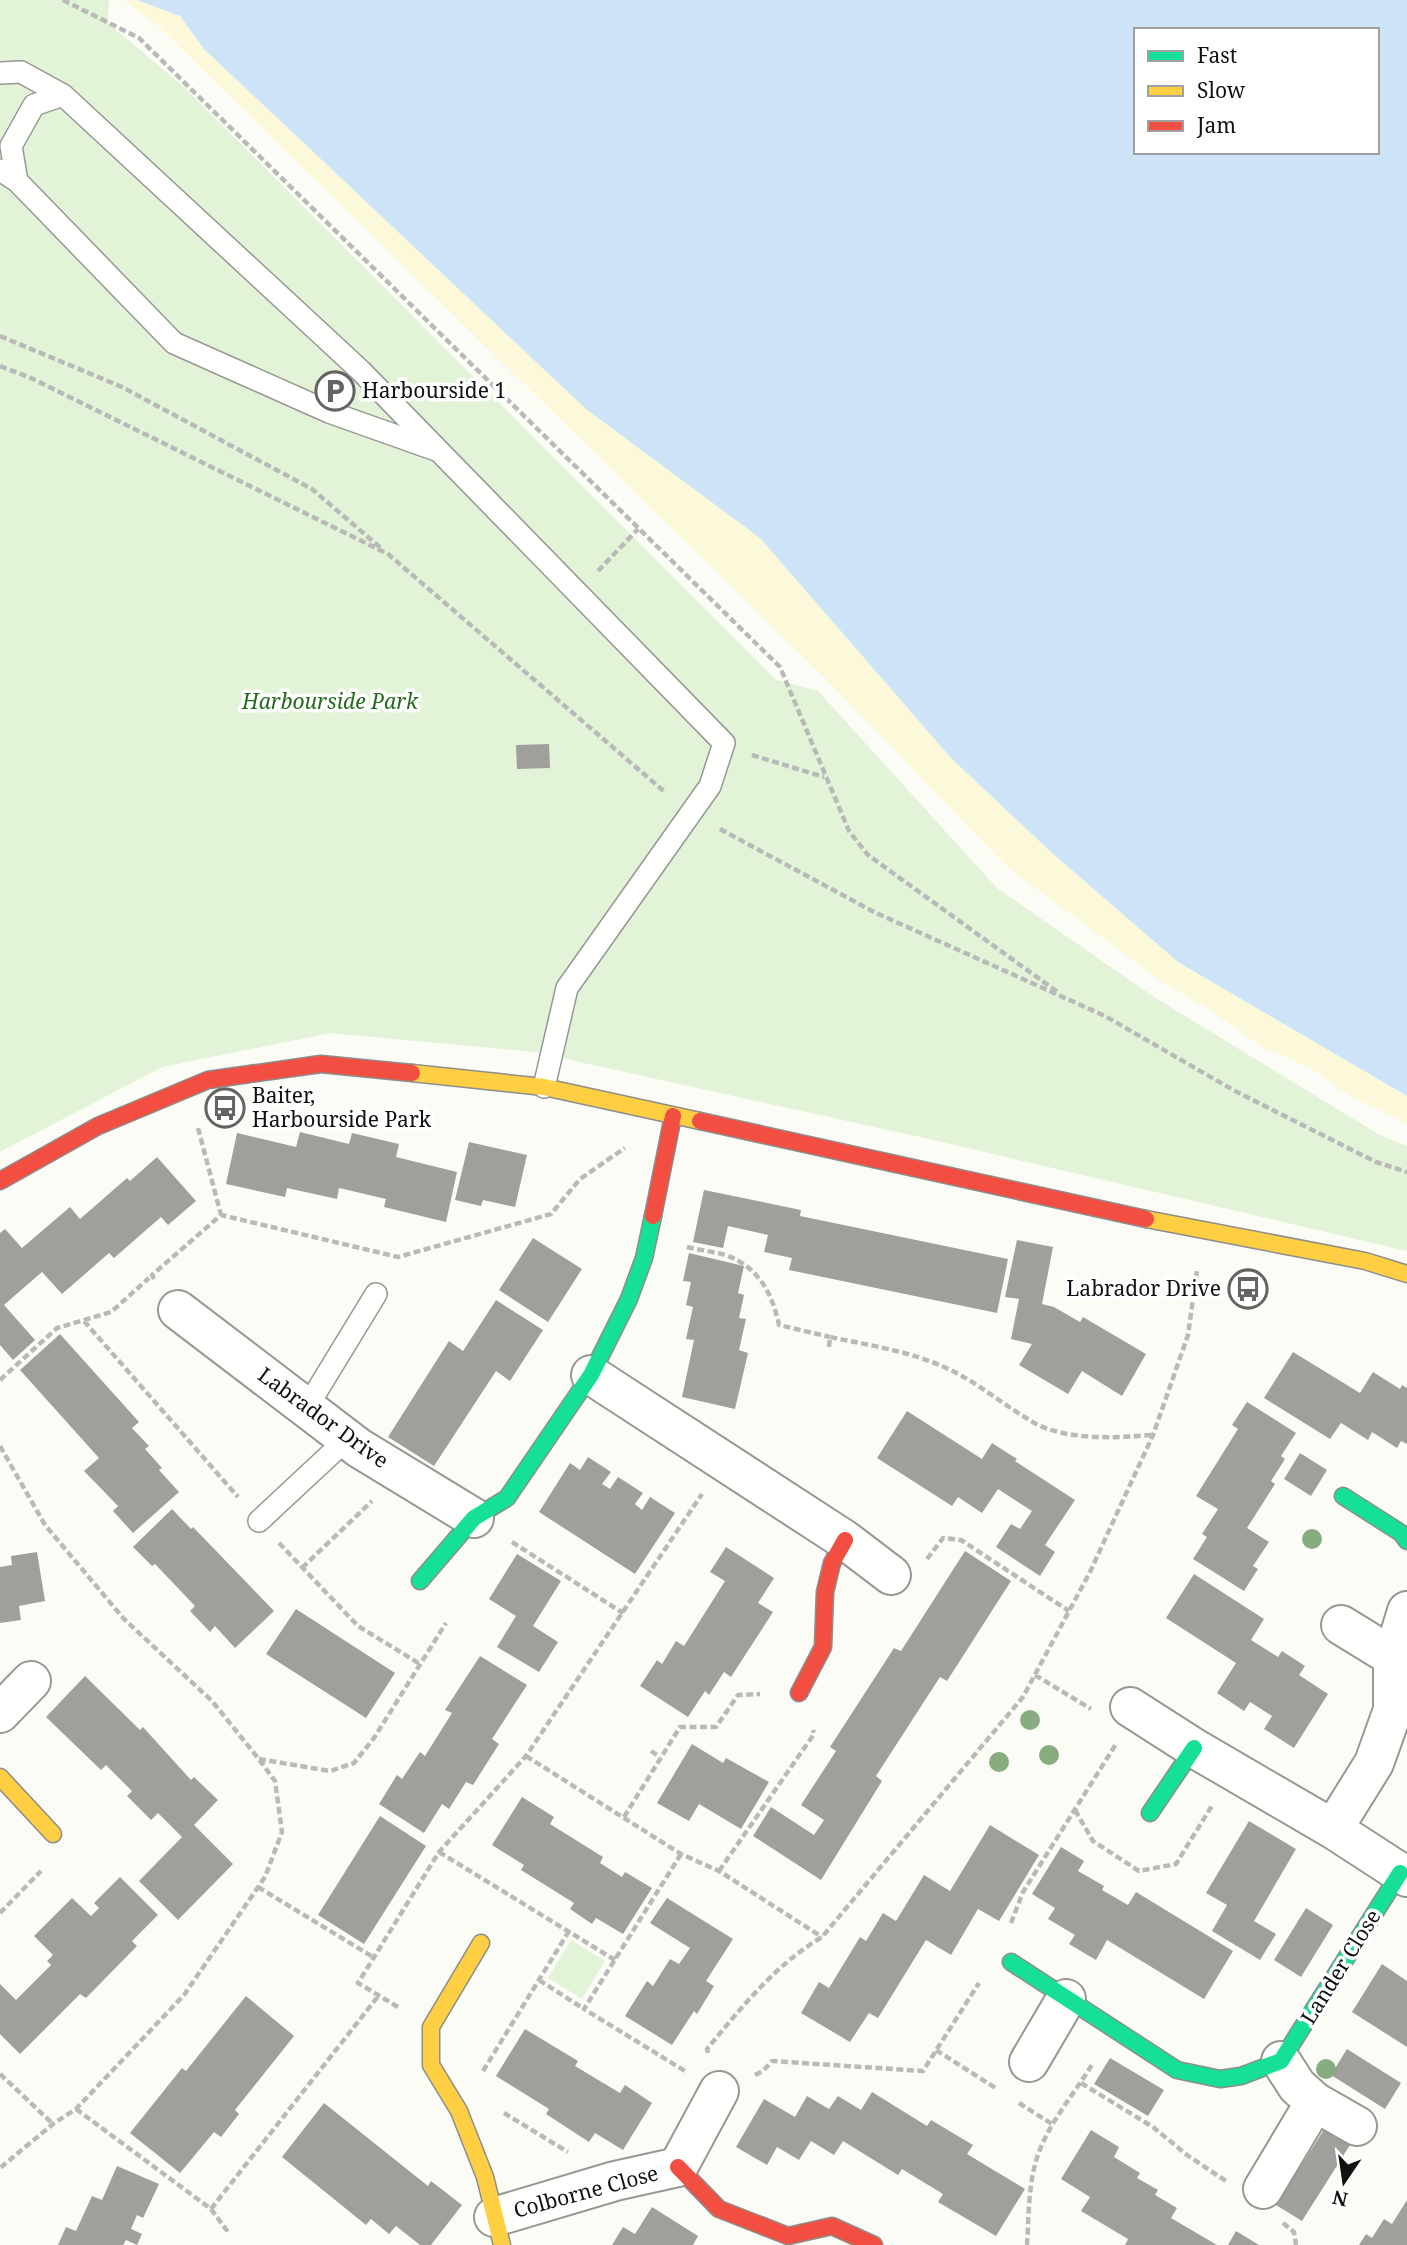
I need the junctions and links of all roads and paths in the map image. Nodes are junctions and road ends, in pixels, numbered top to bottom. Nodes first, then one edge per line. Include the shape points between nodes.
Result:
1 (63, 0) edge
2 (0, 73) edge
3 (63, 95) junction
4 (8, 175) edge
5 (0, 336) edge
6 (439, 451) junction
7 (638, 529) junction
8 (388, 554) dead end
9 (577, 593) junction
10 (724, 743) junction
11 (825, 777) junction
12 (1067, 999) dead end
13 (544, 1087) junction
14 (188, 1089) junction
15 (673, 1116) junction
16 (0, 1181) edge
17 (221, 1215) junction
18 (1202, 1231) junction
19 (648, 1239) junction
20 (1407, 1274) edge
21 (152, 1275) junction
22 (376, 1294) dead end
23 (178, 1310) joint
24 (830, 1337) junction
25 (829, 1347) dead end
26 (590, 1375) junction
27 (0, 1380) edge
28 (307, 1408) junction
29 (1153, 1435) junction
30 (347, 1439) junction
31 (0, 1446) edge
32 (724, 1462) junction
33 (401, 1474) junction
34 (1343, 1496) dead end
35 (474, 1518) junction
36 (258, 1521) dead end
37 (845, 1540) junction
38 (1407, 1541) edge
39 (302, 1568) dead end
40 (906, 1571) joint
41 (420, 1581) dead end
42 (1069, 1611) junction
43 (1407, 1611) edge
44 (623, 1613) junction
45 (446, 1623) dead end
46 (1341, 1625) dead end
47 (1393, 1657) junction
48 (1035, 1675) junction
49 (31, 1681) dead end
50 (799, 1693) junction
51 (1130, 1707) junction
52 (0, 1713) edge
53 (1194, 1748) junction
54 (650, 1751) dead end
55 (526, 1756) junction
56 (660, 1757) junction
57 (258, 1758) junction
58 (0, 1777) edge
59 (1150, 1813) dead end
60 (624, 1816) junction
61 (1333, 1829) junction
62 (53, 1834) dead end
63 (439, 1852) junction
64 (681, 1854) junction
65 (719, 1871) junction
66 (1404, 1875) edge
67 (258, 1887) junction
68 (569, 1931) junction
69 (822, 1937) junction
70 (481, 1943) dead end
71 (373, 1957) junction
72 (1005, 1957) junction
73 (615, 1960) junction
74 (539, 1980) junction
75 (379, 1996) junction
76 (1066, 1999) junction
77 (584, 2009) junction
78 (431, 2027) junction
79 (1114, 2030) junction
80 (1281, 2061) junction
81 (1030, 2062) dead end
82 (0, 2074) edge
83 (1081, 2083) junction
84 (719, 2091) junction
85 (470, 2093) junction
86 (1315, 2102) junction
87 (76, 2109) junction
88 (458, 2111) junction
89 (53, 2124) junction
90 (1357, 2126) dead end
91 (678, 2167) junction
92 (0, 2168) edge
93 (615, 2181) junction
94 (1248, 2187) joint
95 (211, 2209) junction
96 (498, 2231) edge
97 (228, 2232) dead end
98 (874, 2245) edge
99 (1027, 2245) edge

1 - 7 path via 139,37
2 - 3 lane via 21,72
3 - 4 lane via 34,105 11,146
3 - 6 lane via 361,371
4 - 6 lane via 174,342 329,412
5 - 8 path via 122,387 312,489
6 - 9 lane
7 - 9 path
7 - 11 path via 780,667
9 - 10 lane
10 - 11 path
10 - 13 lane via 710,786 567,988
11 - 12 path via 849,831 868,855
13 - 14 street via 321,1064 208,1080
13 - 15 street
14 - 16 street via 98,1126
14 - 17 path
15 - 17 path via 580,1179 551,1214 398,1258
15 - 18 street
15 - 19 street
17 - 21 path
18 - 20 street via 1365,1261
18 - 29 path via 1188,1335
19 - 24 path via 734,1258 757,1274 773,1300 779,1325
19 - 26 street via 629,1299
21 - 23 path
21 - 27 path via 111,1312 57,1328
22 - 28 lane
23 - 28 street, Labrador Drive
24 - 25 path
24 - 29 path via 886,1348 944,1367 1033,1423 1077,1436
26 - 32 street
26 - 35 street via 507,1498
28 - 30 street, Labrador Drive
29 - 42 path
30 - 33 street, Labrador Drive
30 - 36 lane
31 - 57 path via 45,1525 124,1619 212,1702
32 - 37 street
32 - 44 path
33 - 35 street, Labrador Drive
33 - 39 path
34 - 38 street
35 - 41 street
35 - 44 path
37 - 40 street
37 - 50 street via 832,1563 825,1592 822,1647
40 - 42 path via 943,1538 961,1540
42 - 48 path
43 - 47 street
44 - 55 path
45 - 57 path via 354,1763 330,1771
46 - 47 street
47 - 61 street via 1393,1710 1374,1763
48 - 51 path via 1101,1714
48 - 69 path via 1023,1697
49 - 52 street
50 - 56 path via 738,1695 716,1727 680,1727
50 - 65 path via 814,1734
51 - 53 street, Lander Close
51 - 72 path via 1121,1736 1023,1892
53 - 59 street
53 - 61 street, Lander Close
54 - 56 path
55 - 60 path
55 - 63 path
56 - 60 path
57 - 67 path via 275,1781 282,1832
58 - 62 street
60 - 64 path
61 - 66 street, Lander Close
63 - 68 path
63 - 71 path
64 - 65 path
64 - 73 path
65 - 69 path
66 - 80 street, Lander Close
67 - 71 path
67 - 87 path via 184,1995
68 - 73 path
68 - 74 path
69 - 84 path via 796,1953 707,2049
70 - 78 street
71 - 75 path via 358,1983
72 - 76 street
72 - 84 path via 923,2071 772,2061 763,2071
73 - 77 path
74 - 77 path
74 - 85 path
75 - 78 path
75 - 95 path
76 - 79 street
76 - 81 street
77 - 84 path
78 - 88 street, Colborne Close via 431,2064
79 - 80 street via 1177,2070 1198,2076 1241,2076
79 - 83 path
80 - 86 street via 1297,2087
82 - 89 path
83 - 94 path via 1153,2127 1187,2155
83 - 99 path via 1052,2124 1038,2154
84 - 91 street, Colborne Close
85 - 88 path
85 - 93 path
86 - 90 street
86 - 94 street
87 - 89 path
87 - 95 path
88 - 96 street, Colborne Close via 485,2177
89 - 92 path
91 - 93 street, Colborne Close
91 - 98 street, Colborne Close via 719,2209 788,2236 832,2226
93 - 96 street, Colborne Close
95 - 97 path

